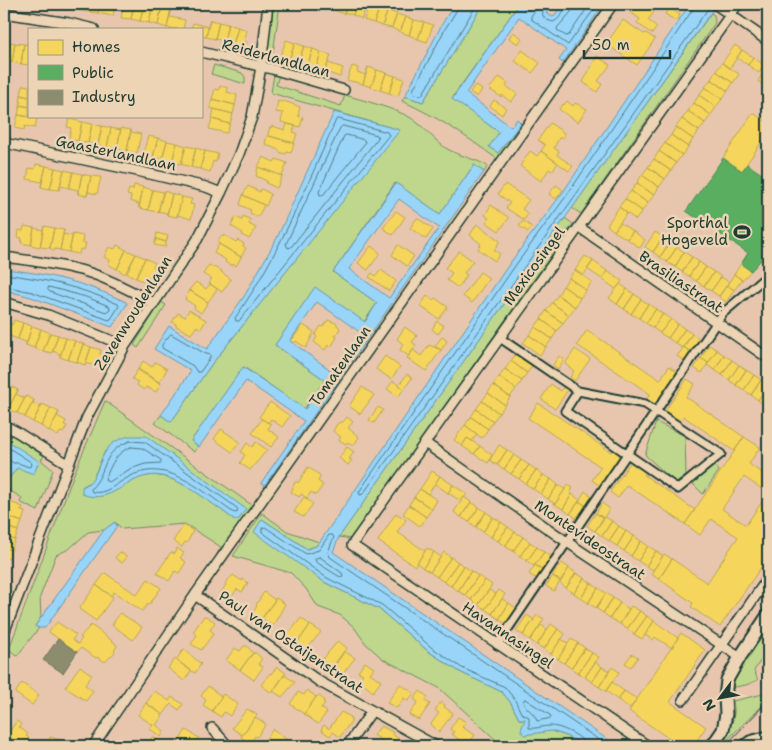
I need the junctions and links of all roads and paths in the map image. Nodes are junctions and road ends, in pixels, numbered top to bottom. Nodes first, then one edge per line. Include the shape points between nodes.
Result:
1 (268, 4) edge
2 (612, 4) edge
3 (738, 4) edge
4 (717, 5) edge
5 (4, 13) edge
6 (730, 15) junction
7 (90, 28) edge
8 (768, 41) edge
9 (202, 52) edge
10 (261, 67) junction
11 (344, 90) dead end
12 (4, 143) edge
13 (221, 193) junction
14 (579, 228) junction
15 (4, 257) edge
16 (768, 275) edge
17 (4, 302) edge
18 (154, 303) junction
19 (717, 322) junction
20 (500, 338) junction
21 (125, 346) junction
22 (768, 358) edge
23 (578, 391) junction
24 (656, 411) junction
25 (4, 425) edge
26 (425, 443) junction
27 (627, 454) junction
28 (68, 464) junction
29 (567, 542) junction
30 (352, 545) joint
31 (768, 578) edge
32 (195, 595) junction
33 (768, 615) edge
34 (4, 633) edge
35 (497, 645) junction
36 (723, 645) junction
37 (740, 657) junction
38 (683, 700) dead end
39 (372, 711) junction
40 (212, 728) dead end
41 (768, 737) edge
42 (93, 746) edge
43 (228, 746) edge
44 (347, 746) edge
45 (436, 746) edge
46 (648, 746) edge
47 (712, 746) edge
48 (745, 746) edge

1 - 10 street, Zevenwoudenlaan
2 - 32 street, Tomatenlaan
3 - 6 street, Mexicosingel
4 - 6 street
5 - 7 street
6 - 8 street
6 - 14 street, Mexicosingel
9 - 10 street, Reiderlandlaan
10 - 11 street, Reiderlandlaan
10 - 13 street, Zevenwoudenlaan via 252,116
12 - 13 street, Gaasterlandlaan via 163,177
13 - 18 street, Zevenwoudenlaan via 197,240
14 - 19 street, Brasiliastraat
14 - 20 street, Mexicosingel
15 - 18 street via 89,272
16 - 19 street via 722,313
17 - 21 street via 48,315
18 - 21 street, Zevenwoudenlaan
19 - 22 street, Brasiliastraat
19 - 24 street
20 - 23 street
20 - 26 street, Mexicosingel
21 - 28 street, Zevenwoudenlaan via 87,418
23 - 24 street via 645,404
23 - 27 street via 564,411
24 - 27 street
24 - 27 street via 721,454 678,489
25 - 28 street
26 - 29 street, Montevideostraat
26 - 30 street, Mexicosingel
27 - 29 street
28 - 34 street, Zevenwoudenlaan
29 - 35 street
29 - 36 street, Montevideostraat
30 - 35 street, Havannasingel
31 - 36 street
32 - 39 street, Paul van Ostaijenstraat via 320,682
32 - 42 street, Tomatenlaan
33 - 37 street
35 - 46 street, Havannasingel
36 - 37 street, Montevideostraat
36 - 38 street
37 - 47 street via 727,680 726,714 722,730
39 - 44 street, Paul van Ostaijenstraat
39 - 45 street, Paul van Ostaijenstraat
40 - 43 street
41 - 48 street

